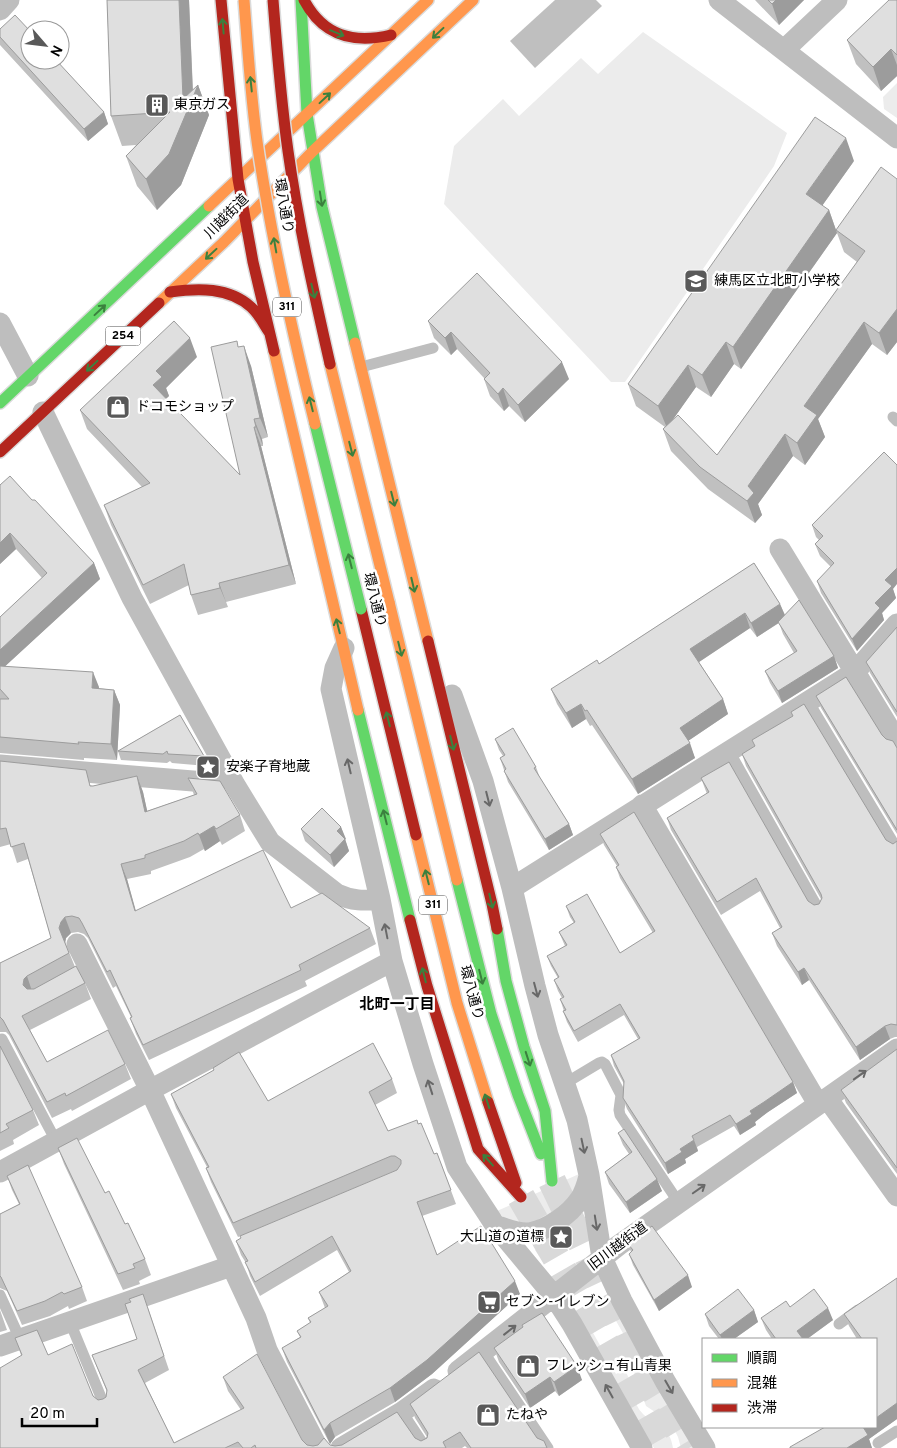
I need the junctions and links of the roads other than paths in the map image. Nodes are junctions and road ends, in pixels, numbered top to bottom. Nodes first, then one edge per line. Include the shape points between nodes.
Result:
1 (9, 0) edge
2 (221, 0) edge
3 (244, 0) edge
4 (273, 0) edge
5 (303, 0) edge
6 (428, 0) edge
7 (473, 0) edge
8 (719, 0) edge
9 (837, 0) edge
10 (0, 10) edge
11 (391, 35) junction
12 (784, 50) junction
13 (307, 114) junction
14 (897, 138) edge
15 (313, 151) junction
16 (238, 179) junction
17 (245, 220) junction
18 (170, 292) junction
19 (0, 323) edge
20 (269, 332) junction
21 (433, 348) dead end
22 (352, 369) junction
23 (28, 376) junction
24 (281, 385) junction
25 (0, 403) edge
26 (42, 412) junction
27 (0, 452) edge
28 (780, 549) dead end
29 (418, 605) junction
30 (897, 624) edge
31 (344, 648) junction
32 (855, 672) junction
33 (808, 701) junction
34 (897, 741) edge
35 (729, 751) junction
36 (0, 766) edge
37 (235, 785) junction
38 (642, 805) junction
39 (897, 849) edge
40 (512, 888) junction
41 (380, 899) junction
42 (819, 910) edge
43 (77, 944) dead end
44 (392, 961) junction
45 (2, 1039) edge
46 (897, 1049) edge
47 (564, 1084) junction
48 (150, 1090) junction
49 (823, 1101) junction
50 (56, 1141) junction
51 (0, 1172) edge
52 (589, 1175) junction
53 (897, 1196) edge
54 (680, 1202) junction
55 (495, 1225) junction
56 (229, 1255) junction
57 (602, 1258) junction
58 (0, 1295) edge
59 (554, 1296) junction
60 (868, 1304) edge
61 (70, 1322) junction
62 (839, 1324) dead end
63 (20, 1339) junction
64 (0, 1346) edge
65 (483, 1351) junction
66 (106, 1407) edge
67 (402, 1412) junction
68 (897, 1432) edge
69 (878, 1443) dead end
70 (318, 1448) edge
71 (341, 1448) edge
72 (426, 1448) edge
73 (548, 1448) edge
74 (642, 1448) edge
75 (705, 1448) edge

1 - 10 street
16 -> 2 main road
3 - 31 main road, 環八通り / 311, bridge via 255,122 292,328 457,1004 521,1197 478,1149 466,1113 427,986
4 - 29 main road, 環八通り / 311, bridge via 283,110 311,283 500,1046 552,1181 545,1111 506,981 492,904
5 -> 11 main road via 313,17 337,34 362,40
5 - 13 main road
6 - 11 main road, 川越街道 / 254
7 -> 15 main road, 川越街道 / 254
8 - 12 street
9 - 12 street
13 -> 11 main road, 川越街道 / 254
12 - 14 street
13 - 15 main road
13 - 16 main road, 川越街道 / 254
15 - 17 main road, 川越街道 / 254
15 -> 22 main road
16 - 17 main road
23 -> 16 main road, 川越街道 / 254
17 -> 18 main road, 川越街道 / 254
17 - 20 main road
18 - 20 main road via 198,288 239,299 257,314
18 -> 26 main road, 川越街道 / 254
19 - 23 street
20 - 24 main road
21 - 22 lane
22 - 24 main road
22 -> 29 main road
23 - 25 main road, 川越街道 / 254
31 -> 24 main road
26 - 27 main road, 川越街道 / 254
26 - 37 street via 132,598
28 - 32 street
29 -> 40 street via 483,781
30 - 32 street
41 -> 31 street via 331,689 335,668
32 - 33 street
32 - 34 street
33 - 35 street
33 - 39 lane
35 - 38 street
35 - 42 lane
36 - 37 street
37 - 41 street via 276,848 337,894 364,901
38 - 40 street
38 - 49 street
40 -> 47 street via 535,986
44 -> 41 street
43 - 48 street via 86,971
44 - 48 street
55 -> 44 street via 457,1167
45 - 50 lane
49 -> 46 street, 旧川越街道
47 -> 52 street via 577,1120
47 - 54 lane via 599,1063 605,1064 621,1095 620,1115
48 - 50 street
48 - 56 street
49 - 53 street
54 -> 49 street, 旧川越街道
50 - 51 street
52 - 55 street via 580,1199 544,1229 512,1232
52 -> 57 street
54 - 57 street, 旧川越街道
55 - 59 street
56 - 61 street
56 - 70 street via 267,1350
57 - 59 street, 旧川越街道
57 -> 75 street via 665,1381
58 - 63 lane
65 -> 59 street, 旧川越街道
74 -> 59 street
60 - 62 lane
61 - 63 street
61 - 66 lane
63 - 64 street
65 - 67 street, 旧川越街道
65 - 73 lane
67 - 71 street, 旧川越街道
67 - 72 lane
68 - 69 lane

